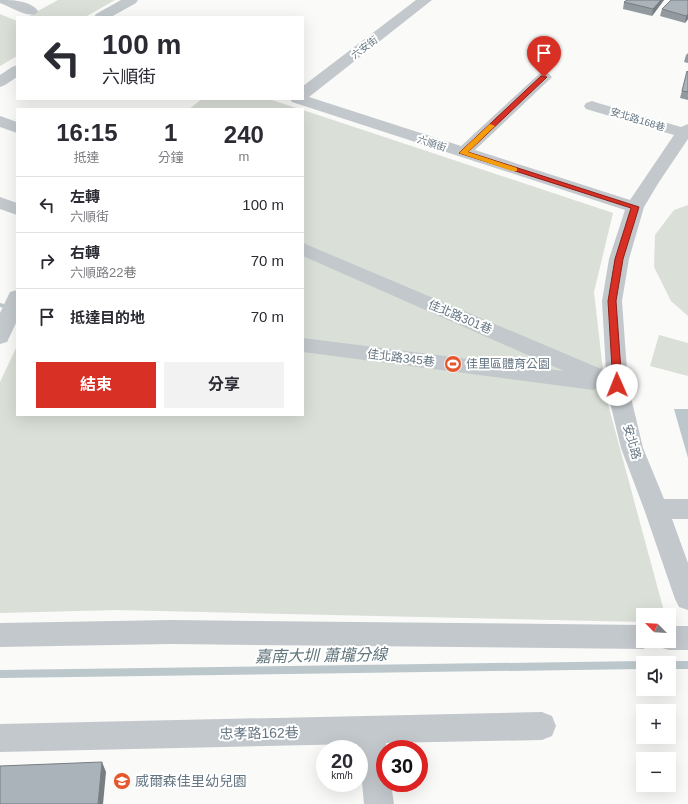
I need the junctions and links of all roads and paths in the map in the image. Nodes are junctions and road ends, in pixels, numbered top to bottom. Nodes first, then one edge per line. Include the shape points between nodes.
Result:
1 (5, 0) edge
2 (131, 0) edge
3 (425, 0) edge
4 (31, 11) dead end
5 (103, 16) edge
6 (16, 71) edge
7 (544, 77) dead end
8 (0, 82) edge
9 (304, 93) edge
10 (294, 101) edge
11 (592, 106) dead end
12 (0, 121) edge
13 (16, 128) edge
14 (686, 131) edge
15 (463, 153) junction
16 (0, 202) edge
17 (635, 207) junction
18 (16, 210) edge
19 (304, 249) edge
20 (0, 293) edge
21 (16, 297) edge
22 (16, 299) edge
23 (0, 337) edge
24 (304, 345) edge
25 (617, 385) junction
26 (656, 509) junction
27 (688, 509) edge
28 (687, 594) edge
29 (0, 635) edge
30 (636, 637) edge
31 (676, 638) edge
32 (688, 638) edge
33 (542, 726) dead end
34 (370, 731) junction
35 (0, 738) edge
36 (379, 804) edge

1 - 4 street
2 - 5 street
3 - 9 street, 六安街
6 - 8 street
7 - 15 street
10 - 15 street, 六順街
11 - 14 street, 安北路168巷
12 - 13 street
14 - 17 street, 安北路
15 - 17 street, 六順街
16 - 18 street
17 - 25 street, 安北路 via 619,259 612,301
19 - 25 street, 佳北路301巷
20 - 21 street
22 - 23 street
24 - 25 street, 佳北路345巷
25 - 26 street, 安北路 via 632,448
26 - 27 street
26 - 28 street, 安北路
29 - 30 street via 171,632
31 - 32 street
33 - 34 street, 忠孝路162巷
34 - 35 street, 忠孝路162巷
34 - 36 street

